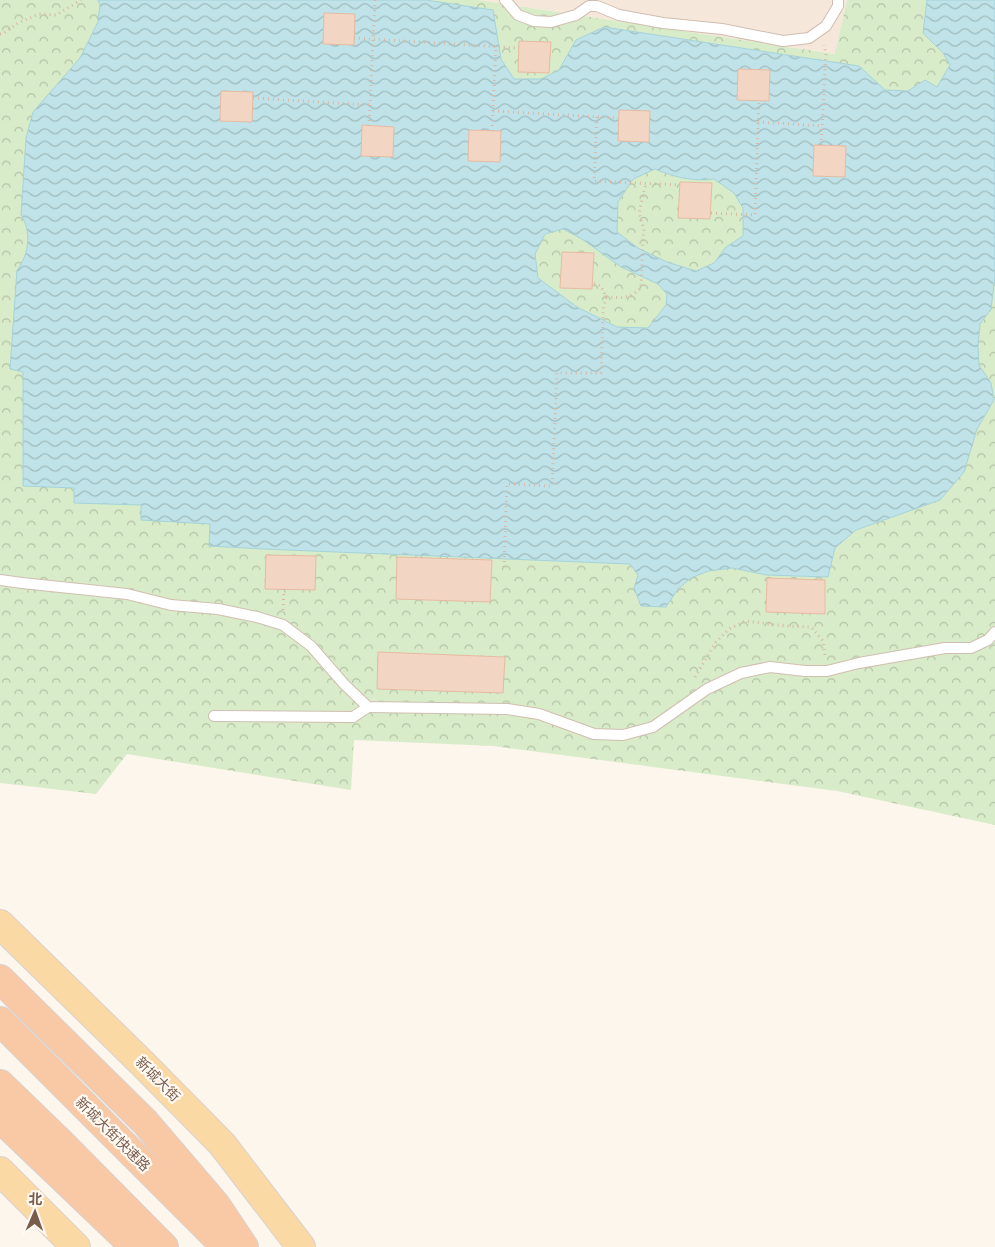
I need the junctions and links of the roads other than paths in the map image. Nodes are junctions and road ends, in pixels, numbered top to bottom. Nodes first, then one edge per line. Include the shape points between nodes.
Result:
1 (505, 0) edge
2 (838, 0) edge
3 (0, 580) edge
4 (995, 632) edge
5 (368, 707) junction
6 (214, 716) dead end
7 (0, 924) edge
8 (0, 979) edge
9 (0, 1022) edge
10 (0, 1084) edge
11 (0, 1118) edge
12 (0, 1170) edge
13 (76, 1247) edge
14 (135, 1247) edge
15 (164, 1247) edge
16 (226, 1247) edge
17 (244, 1247) edge
18 (301, 1247) edge

1 - 2 lane via 518,15 534,21 551,22 576,15 588,6 598,6 620,15 783,41 809,38 826,26 838,6
3 - 5 lane via 127,594 172,605 257,617 282,626 311,646
4 - 5 lane via 988,640 971,648 945,648 827,671 770,667 741,673 707,689 653,727 623,735 594,734 539,714 506,709
5 - 6 lane via 352,717
7 - 18 main road, 新城大街 via 222,1144
8 - 17 highway via 145,1122 216,1205
9 - 16 highway, 新城大街快速路
10 - 15 highway
11 - 14 highway
12 - 13 main road

